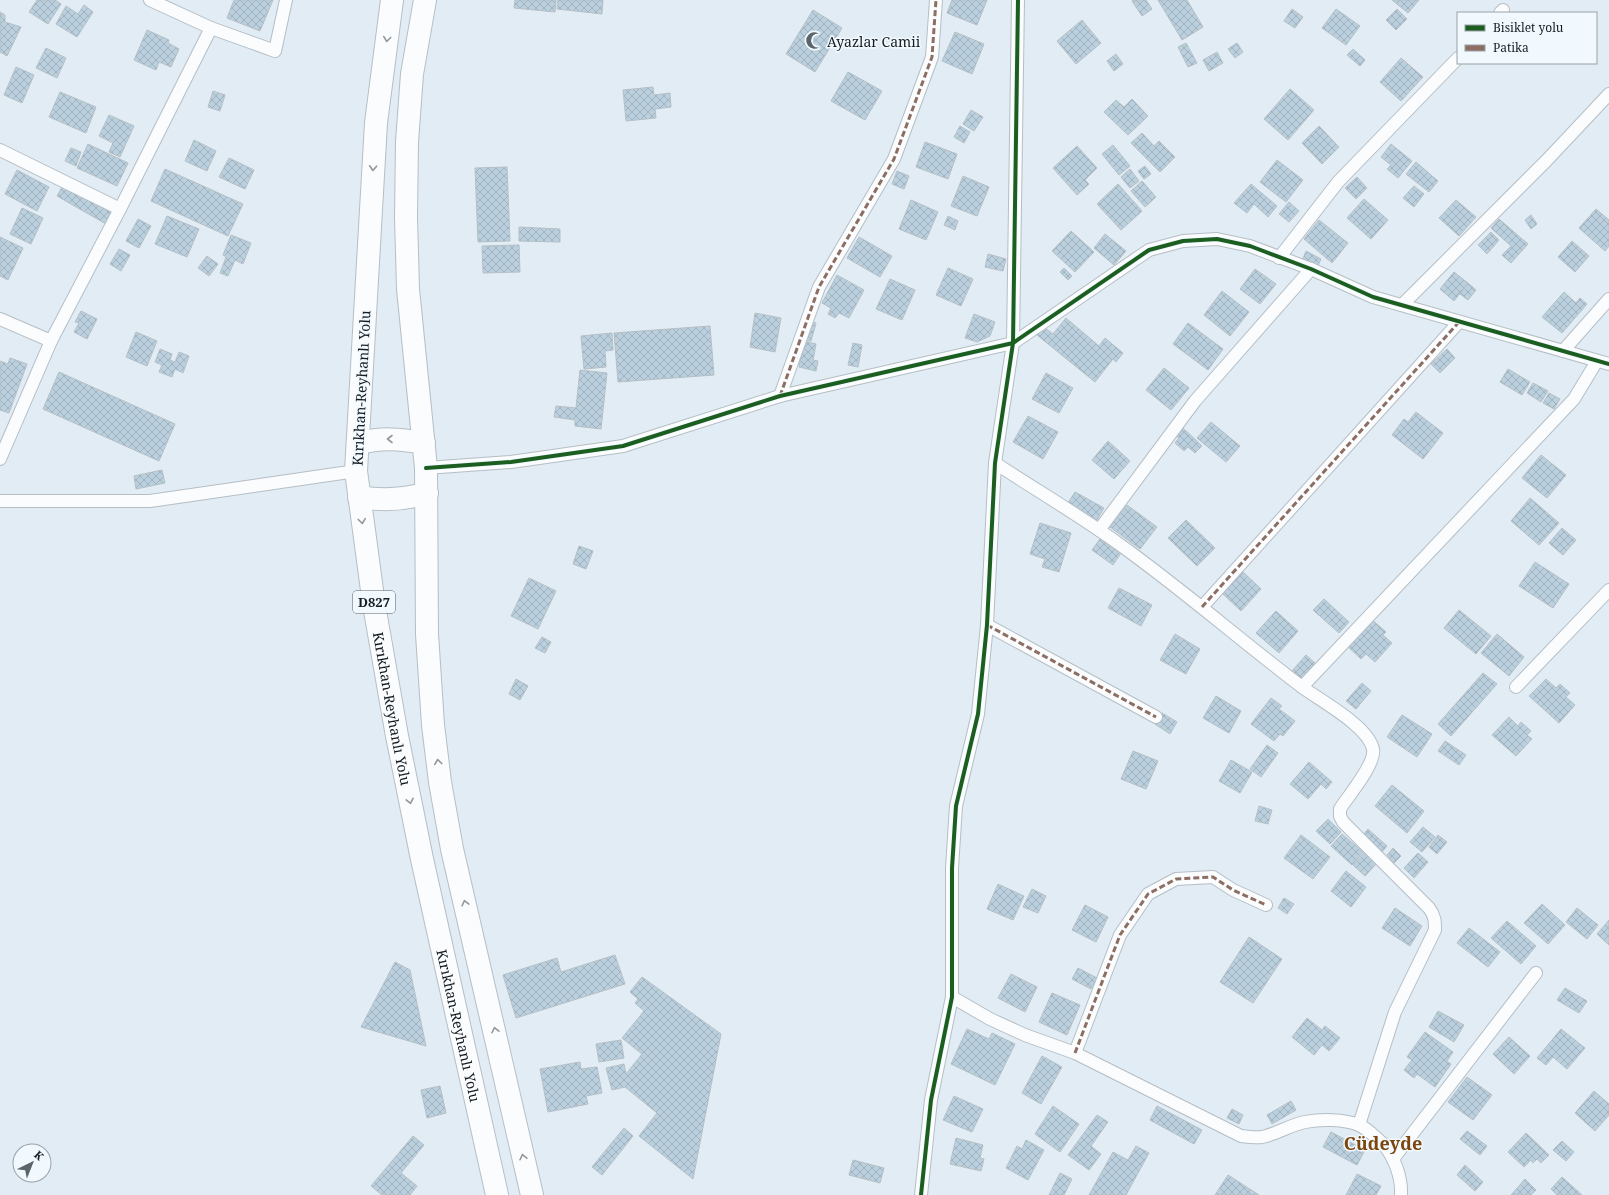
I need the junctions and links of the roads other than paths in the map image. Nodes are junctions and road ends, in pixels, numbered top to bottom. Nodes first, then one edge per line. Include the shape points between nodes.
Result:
1 (150, 0) edge
2 (286, 0) edge
3 (392, 0) edge
4 (425, 0) edge
5 (936, 0) edge
6 (1018, 0) edge
7 (211, 28) junction
8 (1457, 59) edge
9 (1609, 94) edge
10 (0, 150) edge
11 (120, 209) junction
12 (1279, 258) junction
13 (1311, 268) junction
14 (1609, 299) edge
15 (1402, 306) junction
16 (0, 319) edge
17 (1459, 322) junction
18 (51, 341) junction
19 (1013, 343) junction
20 (1563, 351) junction
21 (1597, 360) junction
22 (1609, 364) edge
23 (780, 396) junction
24 (424, 443) junction
25 (358, 444) junction
26 (0, 459) edge
27 (995, 463) junction
28 (426, 468) junction
29 (356, 471) junction
30 (427, 492) junction
31 (359, 497) junction
32 (0, 501) edge
33 (1099, 530) junction
34 (1609, 590) edge
35 (1202, 607) junction
36 (987, 625) junction
37 (1302, 687) junction
38 (1516, 687) dead end
39 (1156, 717) dead end
40 (1266, 905) dead end
41 (1536, 973) dead end
42 (952, 997) junction
43 (1075, 1053) junction
44 (1359, 1125) junction
45 (1393, 1159) junction
46 (497, 1195) edge
47 (532, 1195) edge
48 (921, 1195) edge
49 (1401, 1195) edge

1 - 7 street
2 - 7 street via 275,51
3 -> 25 highway, Kırıkhan-Reyhanlı Yolu / D827 via 376,124
4 - 24 highway via 412,74 407,142 406,217 408,289
5 - 23 street via 932,58 894,159 819,287
6 - 19 street
7 - 11 street
8 - 12 street via 1338,182
9 - 15 street
10 - 11 street
11 - 18 street
12 - 13 street
12 - 19 street via 1250,246 1217,239 1183,241 1149,250
13 - 15 street via 1373,297
13 - 33 street via 1195,401
14 - 20 street
15 - 17 street
16 - 18 street
17 - 20 street
17 - 35 street
18 - 26 street
19 - 23 street
19 - 27 street
20 - 21 street
21 - 22 street
21 - 37 street via 1574,399
23 - 28 street via 623,446 511,462
24 -> 25 highway via 387,438
24 - 28 highway
25 - 29 highway, Kırıkhan-Reyhanlı Yolu / D827
27 - 33 street
27 - 36 street
28 - 30 highway
29 - 31 highway, Kırıkhan-Reyhanlı Yolu / D827
29 - 32 street via 150,501
30 - 31 highway via 394,500
47 -> 30 highway via 452,849 440,782 429,673
31 -> 46 highway, Kırıkhan-Reyhanlı Yolu / D827 via 374,605 397,736
33 - 35 street
34 - 38 street
35 - 37 street
36 - 39 street
36 - 42 street via 978,714 956,806 952,868
37 - 44 street via 1357,726 1368,737 1373,750 1371,763 1340,809 1340,816 1343,822 1429,908 1435,921 1435,930 1395,1012
40 - 43 street via 1233,890 1213,877 1176,879 1148,894 1120,935
41 - 45 street
42 - 43 street via 1025,1035
42 - 48 street via 931,1100
43 - 44 street via 1241,1136 1254,1138 1305,1122 1331,1120
44 - 45 street via 1384,1145
45 - 49 street

